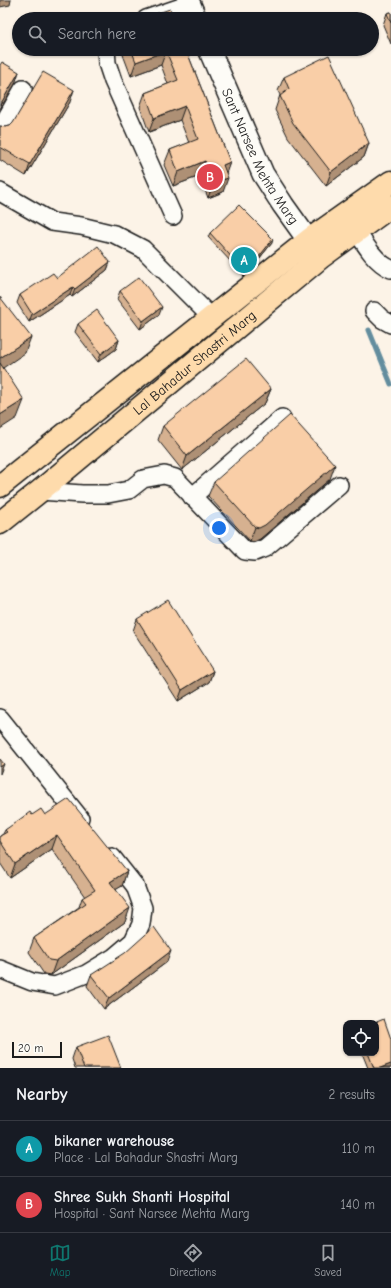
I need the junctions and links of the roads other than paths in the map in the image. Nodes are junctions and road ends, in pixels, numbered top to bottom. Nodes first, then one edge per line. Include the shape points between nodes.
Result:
1 (191, 8) edge
2 (175, 12) edge
3 (106, 56) edge
4 (212, 56) edge
5 (23, 89) dead end
6 (0, 129) edge
7 (391, 182) edge
8 (0, 192) edge
9 (391, 206) edge
10 (173, 216) dead end
11 (351, 223) junction
12 (315, 249) junction
13 (391, 269) edge
14 (374, 311) dead end
15 (211, 317) junction
16 (391, 324) edge
17 (282, 418) dead end
18 (339, 485) dead end
19 (0, 486) edge
20 (40, 490) junction
21 (192, 497) junction
22 (0, 523) edge
23 (0, 718) edge
24 (0, 969) edge

1 - 2 street
3 - 10 street via 113,81
4 - 12 street, Sant Narsee Mehta Marg via 263,174
5 - 6 street
7 - 11 main road, Lal Bahadur Shastri Marg
8 - 15 street via 52,222 114,234 143,249
9 - 11 main road, Lal Bahadur Shastri Marg
11 - 12 main road, Lal Bahadur Shastri Marg
11 - 13 street via 375,256 384,266
12 - 15 main road, Lal Bahadur Shastri Marg
12 - 20 main road, Lal Bahadur Shastri Marg
14 - 16 street via 382,320
15 - 19 main road, Lal Bahadur Shastri Marg
17 - 21 street
18 - 21 street via 265,548 255,552 245,551 240,547
20 - 21 street via 108,494 129,490 143,479 164,475 175,478
20 - 22 main road, Lal Bahadur Shastri Marg
23 - 24 street via 135,886 143,908 141,924 133,941 114,957 86,974 55,986 32,982

